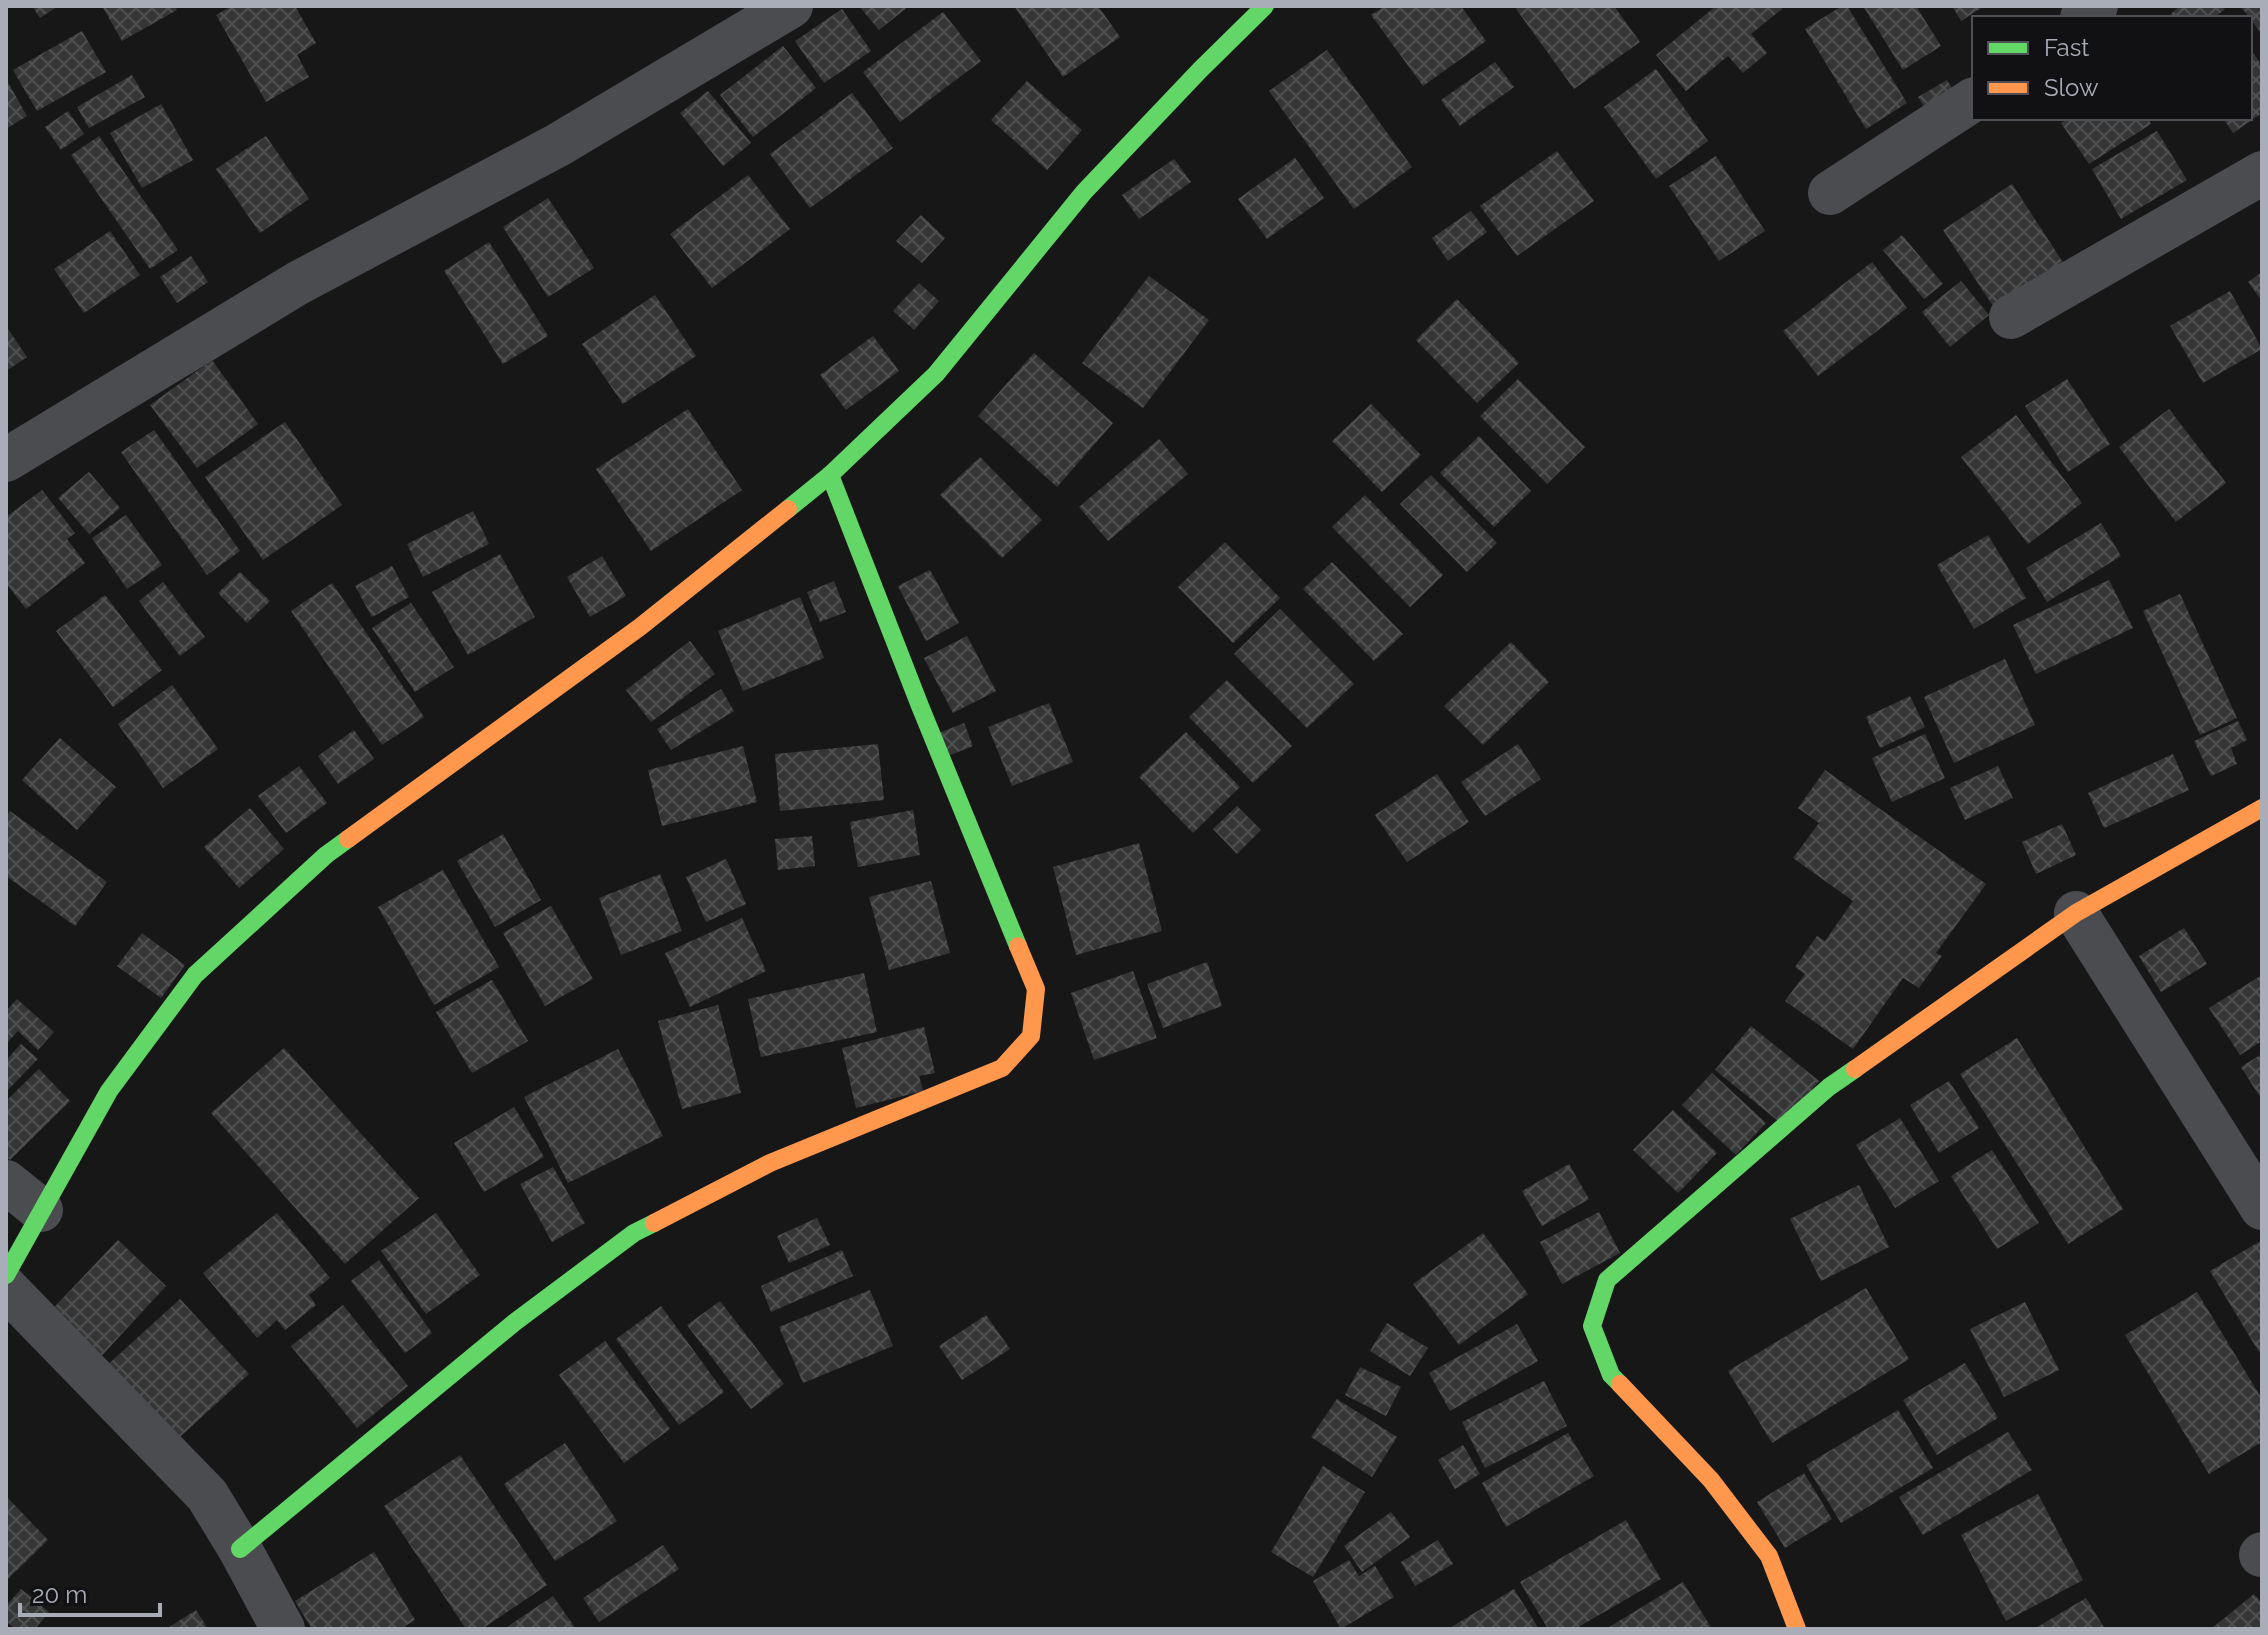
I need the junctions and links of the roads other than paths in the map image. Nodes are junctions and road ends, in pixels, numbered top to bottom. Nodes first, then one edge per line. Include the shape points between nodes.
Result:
1 (791, 6) edge
2 (1265, 6) edge
3 (1972, 100) edge
4 (2262, 173) edge
5 (1830, 193) dead end
6 (2011, 317) dead end
7 (6, 460) edge
8 (830, 475) junction
9 (2262, 808) edge
10 (2076, 913) junction
11 (6, 1182) edge
12 (2262, 1208) edge
13 (41, 1210) junction
14 (6, 1275) edge
15 (6, 1288) edge
16 (240, 1549) junction
17 (283, 1629) edge
18 (1797, 1629) edge

1 - 7 street via 558,145 298,283
2 - 8 street via 1084,192 936,374
3 - 5 street
4 - 6 street
8 - 13 street via 640,627 326,855 195,975 109,1091
8 - 16 street via 1036,989 1031,1036 1002,1068 770,1163 634,1233 515,1322
9 - 10 street
10 - 12 street
10 - 18 street via 1829,1087 1607,1280 1592,1326 1611,1375 1711,1480 1769,1556
11 - 13 street
13 - 14 street
15 - 16 street via 207,1495
16 - 17 street

